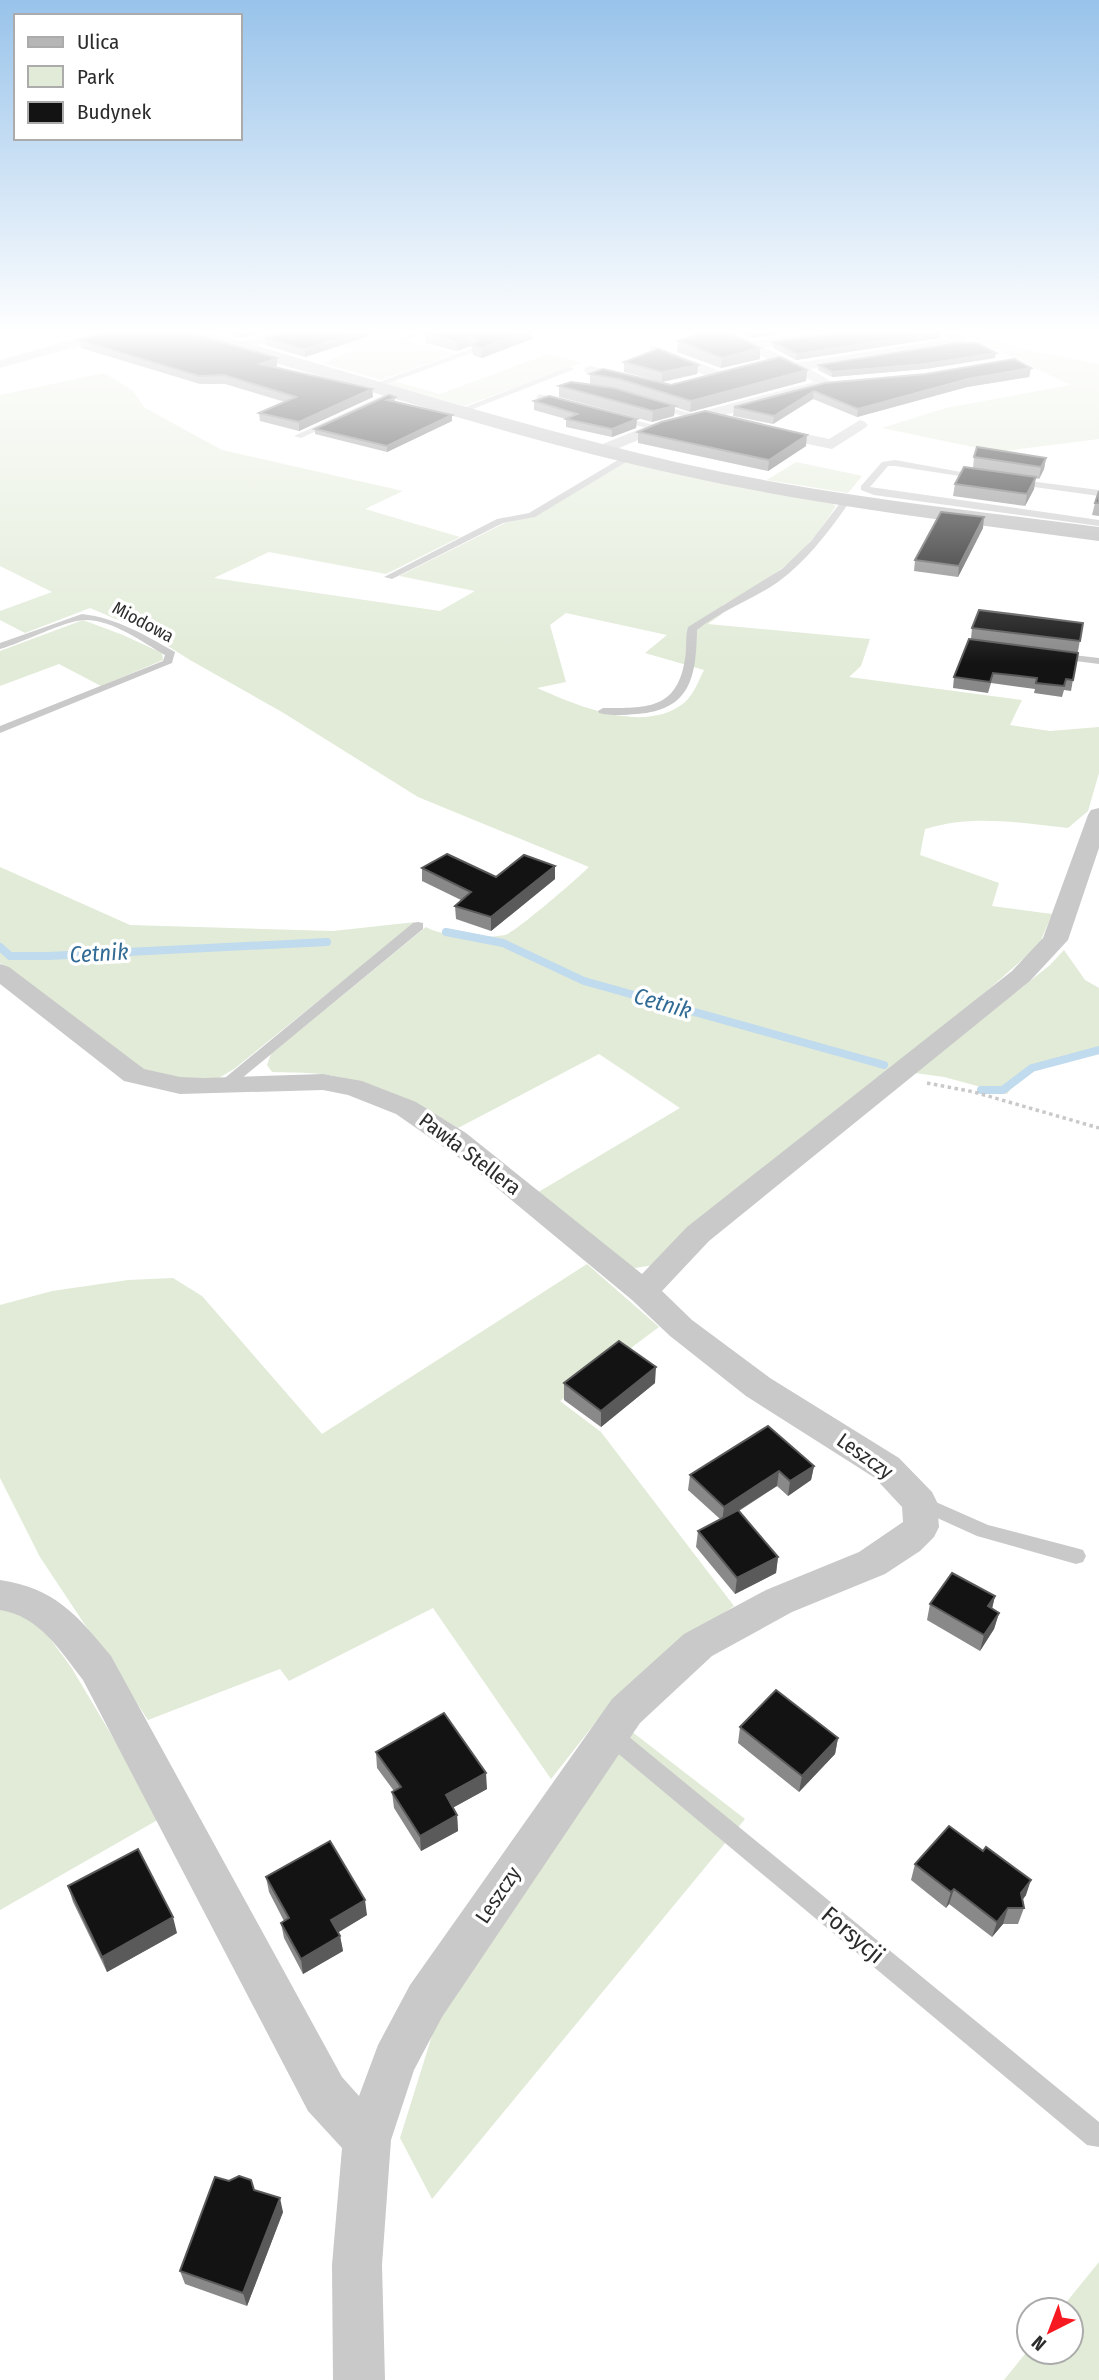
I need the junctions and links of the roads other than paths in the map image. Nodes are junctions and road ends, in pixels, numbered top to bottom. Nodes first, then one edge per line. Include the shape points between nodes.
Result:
1 (573, 442) edge
2 (620, 442) edge
3 (601, 450) junction
4 (628, 457) junction
5 (984, 477) edge
6 (1009, 481) edge
7 (1099, 493) edge
8 (847, 500) junction
9 (1074, 510) junction
10 (1099, 523) edge
11 (1099, 534) edge
12 (389, 577) dead end
13 (0, 646) edge
14 (1046, 654) edge
15 (1099, 661) edge
16 (603, 711) dead end
17 (0, 730) edge
18 (1099, 815) edge
19 (418, 926) dead end
20 (0, 972) edge
21 (225, 1085) junction
22 (643, 1293) junction
23 (919, 1502) junction
24 (1076, 1556) dead end
25 (0, 1595) edge
26 (610, 1734) junction
27 (1096, 2136) dead end
28 (367, 2140) junction
29 (359, 2380) edge

1 - 3 street
2 - 3 street
3 - 4 street
4 - 8 street
4 - 12 lane via 532,515 500,522
5 - 9 lane via 895,463 885,464 864,488
6 - 9 lane
7 - 9 lane
8 - 9 street
8 - 16 lane via 799,561 774,580 707,615 692,629 688,673 679,697 648,710
9 - 10 lane
9 - 11 street
13 - 17 lane, Miodowa via 70,620 96,617 136,634 171,654 171,659
14 - 15 lane
18 - 22 street via 1055,940 1021,976 698,1234
19 - 21 lane
20 - 21 street, Pawła Stellera via 134,1075 189,1089
21 - 22 street, Pawła Stellera via 325,1082 382,1095 437,1125
22 - 23 street, Leszczy via 758,1387 887,1468
23 - 24 lane via 984,1531
23 - 26 street, Leszczy via 921,1527 907,1541 872,1563 779,1601 698,1646 626,1712
25 - 28 street via 20,1596 38,1604 67,1630 97,1668 325,2094
26 - 27 lane, Forsycji
26 - 28 street, Leszczy via 426,2001 394,2061
28 - 29 street, Leszczy via 358,2264

